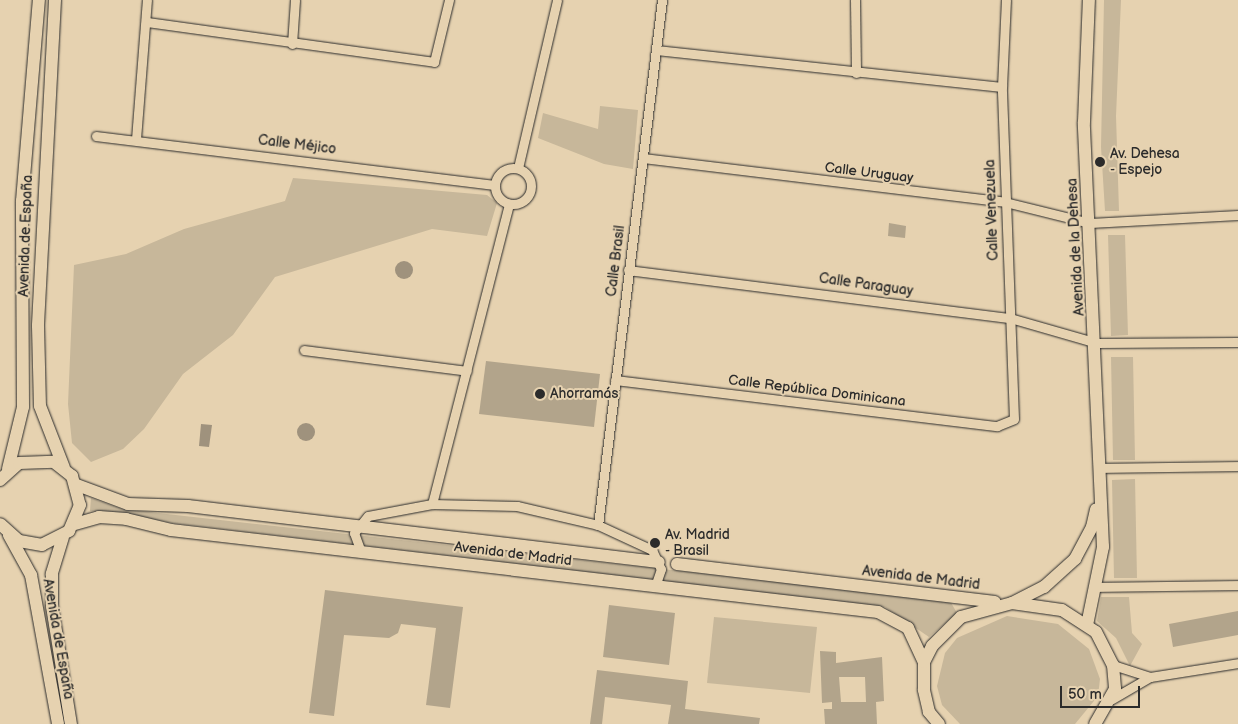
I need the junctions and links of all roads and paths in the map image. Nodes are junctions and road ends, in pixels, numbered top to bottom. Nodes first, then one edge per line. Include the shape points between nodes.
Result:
1 (39, 0) edge
2 (56, 0) edge
3 (146, 0) edge
4 (295, 0) edge
5 (449, 0) edge
6 (557, 0) edge
7 (662, 0) edge
8 (855, 0) edge
9 (1006, 0) edge
10 (1089, 0) edge
11 (147, 22) junction
12 (292, 44) junction
13 (656, 50) junction
14 (856, 73) junction
15 (1002, 87) junction
16 (96, 136) dead end
17 (136, 139) junction
18 (643, 158) junction
19 (518, 168) junction
20 (494, 185) junction
21 (1005, 202) junction
22 (509, 204) junction
23 (1238, 215) edge
24 (1090, 223) junction
25 (628, 270) junction
26 (1010, 318) junction
27 (1238, 342) edge
28 (1097, 344) junction
29 (304, 350) dead end
30 (467, 371) junction
31 (615, 380) junction
32 (1014, 419) joint
33 (1238, 466) edge
34 (64, 468) junction
35 (1099, 468) junction
36 (8, 469) junction
37 (0, 480) edge
38 (77, 486) junction
39 (1099, 492) junction
40 (432, 504) junction
41 (0, 524) edge
42 (74, 524) junction
43 (598, 525) junction
44 (355, 526) junction
45 (9, 535) junction
46 (63, 536) junction
47 (361, 552) junction
48 (659, 562) junction
49 (677, 564) joint
50 (1238, 584) edge
51 (655, 586) junction
52 (1094, 587) junction
53 (1006, 603) junction
54 (1088, 625) junction
55 (924, 662) junction
56 (1113, 665) junction
57 (1238, 665) edge
58 (1150, 678) junction
59 (1112, 699) junction
60 (927, 718) edge
61 (1097, 723) edge
62 (58, 724) edge
63 (71, 724) edge
64 (939, 724) edge

1 - 36 street, Avenida de España via 22,201 24,407
2 - 34 street, Avenida de España via 38,326 40,406
3 - 11 street
4 - 12 street
5 - 12 street via 434,62
6 - 19 street
7 - 13 street, Calle Brasil
8 - 14 street
9 - 15 street, Calle Venezuela
10 - 24 street, Avenida de la Dehesa via 1084,122
11 - 12 street
11 - 17 street
13 - 14 street
13 - 18 street, Calle Brasil
14 - 15 street
15 - 21 street, Calle Venezuela
16 - 17 street, Calle Méjico
17 - 20 street, Calle Méjico
18 - 21 street, Calle Uruguay
18 - 25 street, Calle Brasil
19 - 20 street via 502,171
19 - 22 street via 528,175 532,187 522,202
20 - 22 street via 498,197
21 - 24 street, Calle Uruguay
21 - 26 street, Calle Venezuela
22 - 30 street
23 - 24 street, Calle Uruguay
24 - 28 street, Avenida de la Dehesa
25 - 26 street, Calle Paraguay
25 - 31 street, Calle Brasil
26 - 28 street, Calle Paraguay
26 - 32 street, Calle Venezuela
27 - 28 street, Calle Paraguay
28 - 35 street, Avenida de la Dehesa
29 - 30 street
30 - 40 street
31 - 32 street, Calle República Dominicana via 997,426
31 - 43 street, Calle Brasil
33 - 35 street
34 - 36 street via 42,459
34 - 38 street, Avenida de España
35 - 39 street, Avenida de la Dehesa
36 - 37 street
38 - 42 street via 80,505
38 - 44 street, Avenida de Madrid via 128,504 188,506
39 - 52 street, Avenida de la Dehesa via 1103,547
39 - 53 street, Avenida de la Dehesa via 1092,528 1075,559 1044,587
40 - 43 street via 517,506
40 - 44 street via 368,516
41 - 45 street, Avenida de España
42 - 46 street
42 - 47 street, Avenida de Madrid via 99,517 126,519 172,530
43 - 48 street via 652,550
44 - 47 street
44 - 48 street, Avenida de Madrid
45 - 46 street via 30,545
45 - 62 street, Avenida de España via 31,575
46 - 63 street, Avenida de España via 52,574 52,606
47 - 51 street, Avenida de Madrid
48 - 49 street, Avenida de Madrid
48 - 51 street via 661,574
49 - 53 street, Avenida de Madrid
50 - 52 street
51 - 55 street, Avenida de Madrid via 878,612 908,628
52 - 54 street, Avenida de la Dehesa
53 - 54 street, Avenida de Madrid via 1046,605
53 - 55 street, Avenida de la Dehesa via 961,617 939,636
54 - 56 street
55 - 60 street, Avenida de Madrid
56 - 58 street
56 - 59 street
57 - 58 street
58 - 59 street
59 - 61 street
60 - 64 street

